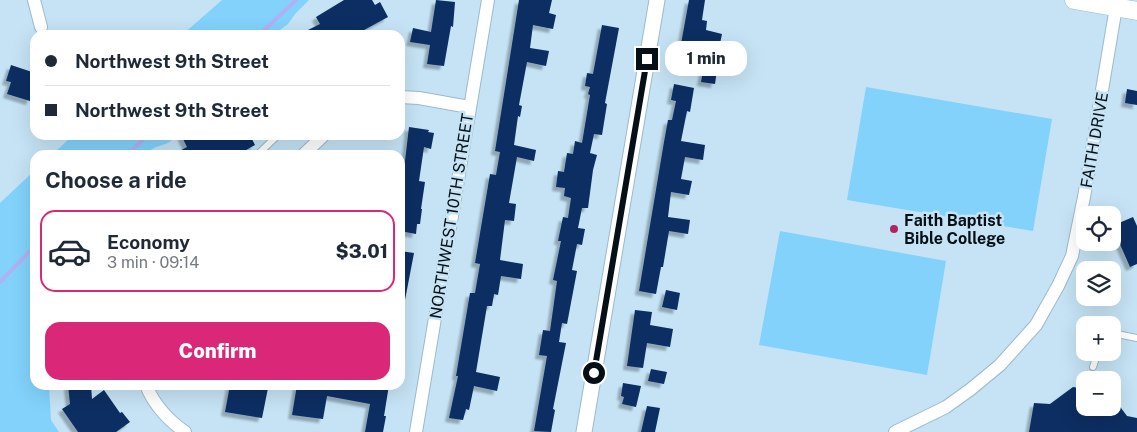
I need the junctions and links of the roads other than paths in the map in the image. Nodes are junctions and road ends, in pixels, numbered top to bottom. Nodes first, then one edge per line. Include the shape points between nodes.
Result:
1 (34, 0) edge
2 (488, 0) edge
3 (657, 0) edge
4 (1074, 0) edge
5 (1116, 7) junction
6 (1137, 11) edge
7 (41, 27) dead end
8 (405, 97) edge
9 (470, 107) junction
10 (273, 140) edge
11 (314, 140) edge
12 (262, 150) edge
13 (306, 150) edge
14 (1121, 335) edge
15 (1137, 338) edge
16 (1094, 361) edge
17 (1092, 367) dead end
18 (148, 390) edge
19 (185, 432) edge
20 (416, 432) edge
21 (584, 432) edge
22 (894, 432) edge

1 - 7 street
2 - 9 street, NORTHWEST 10TH STREET
3 - 21 street
4 - 5 main road
5 - 6 main road
5 - 22 street, FAITH DRIVE via 1072,256 1058,286 1036,325 1000,365 946,406
8 - 9 street
9 - 20 street, NORTHWEST 10TH STREET
10 - 12 lane
11 - 13 street
14 - 15 lane
16 - 17 lane
18 - 19 street via 167,418

